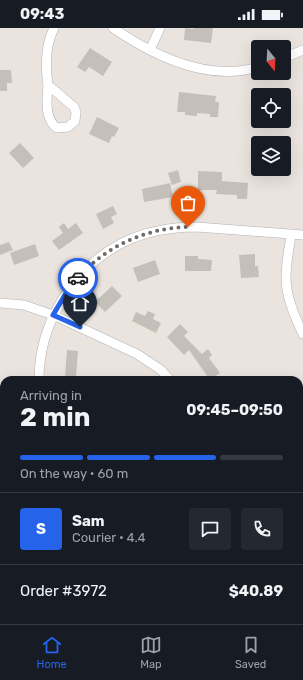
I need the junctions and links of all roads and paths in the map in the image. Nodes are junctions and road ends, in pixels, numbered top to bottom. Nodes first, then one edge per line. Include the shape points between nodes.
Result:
1 (54, 28) edge
2 (113, 28) edge
3 (160, 28) edge
4 (150, 50) junction
5 (303, 50) edge
6 (291, 55) edge
7 (251, 68) edge
8 (48, 85) junction
9 (291, 234) junction
10 (303, 235) edge
11 (0, 304) edge
12 (53, 315) junction
13 (303, 334) edge
14 (39, 376) edge
15 (166, 376) edge

1 - 8 street via 46,48
2 - 4 street
3 - 4 street
4 - 7 street via 186,65 210,71 233,72
5 - 6 street
8 - 8 street via 51,122 57,128 68,127 75,121 74,107
9 - 10 street
9 - 12 street via 196,227 151,232 123,242 90,266 72,285
9 - 13 street via 286,268 287,288 292,309
11 - 12 street via 24,305
12 - 14 street via 42,350
12 - 15 street via 137,354

